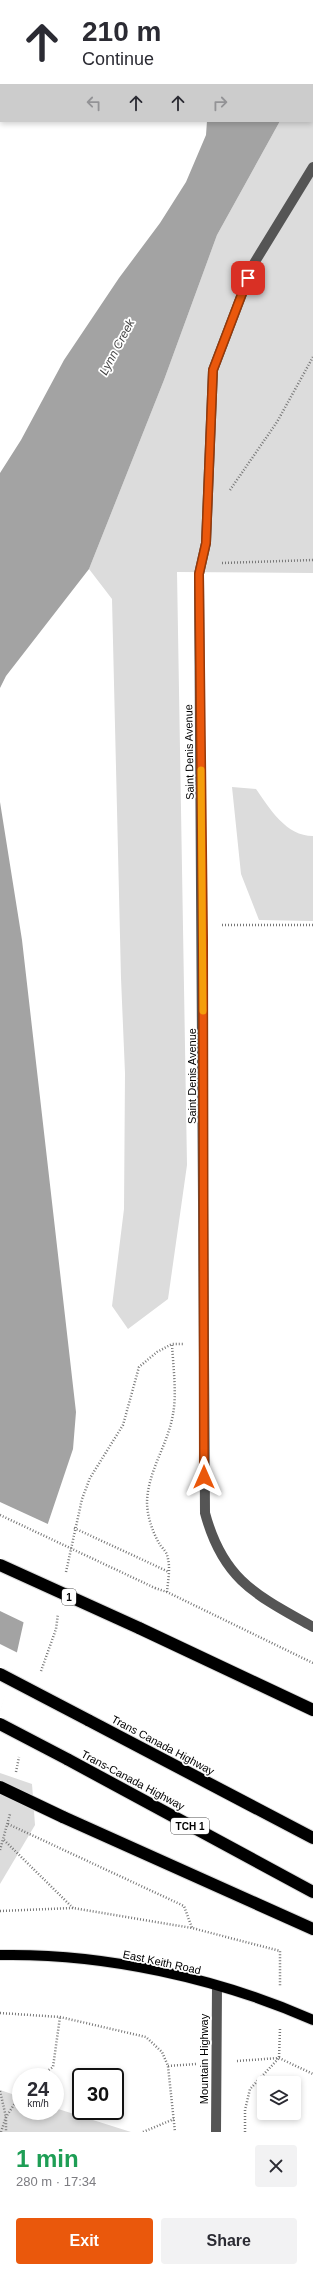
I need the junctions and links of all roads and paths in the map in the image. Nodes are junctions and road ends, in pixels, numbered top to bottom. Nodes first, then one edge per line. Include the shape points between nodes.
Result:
1 (313, 167) edge
2 (313, 357) edge
3 (227, 494) dead end
4 (313, 560) edge
5 (200, 569) junction
6 (203, 925) junction
7 (313, 925) edge
8 (186, 1344) dead end
9 (0, 1515) edge
10 (74, 1528) dead end
11 (0, 1565) edge
12 (169, 1572) junction
13 (167, 1592) junction
14 (313, 1626) edge
15 (313, 1663) edge
16 (0, 1674) edge
17 (313, 1710) edge
18 (0, 1724) edge
19 (0, 1787) edge
20 (8, 1824) dead end
21 (313, 1838) edge
22 (4, 1840) dead end
23 (313, 1892) edge
24 (72, 1908) junction
25 (0, 1911) edge
26 (192, 1928) junction
27 (313, 1929) edge
28 (280, 1951) dead end
29 (0, 1955) edge
30 (217, 1986) junction
31 (0, 2013) edge
32 (60, 2017) junction
33 (313, 2020) edge
34 (50, 2068) edge
35 (313, 2074) edge
36 (0, 2091) edge
37 (12, 2108) edge
38 (6, 2117) junction
39 (174, 2119) junction
40 (2, 2132) edge
41 (6, 2132) edge
42 (143, 2132) edge
43 (175, 2132) edge
44 (216, 2132) edge
45 (245, 2132) edge

1 - 5 street, Saint Denis Avenue via 253,265 213,370 206,543
2 - 3 path via 277,422
4 - 5 path
5 - 6 street, Saint Denis Avenue
6 - 7 path
6 - 14 street, Saint Denis Avenue via 205,1513 211,1534 232,1571 268,1602
8 - 12 path via 172,1344 174,1413 149,1483 147,1503 151,1523 159,1543 167,1554
9 - 13 path, bridge
10 - 12 path
11 - 17 highway, 1, bridge
12 - 13 path
13 - 15 path
16 - 21 highway, Trans Canada Highway, bridge
18 - 23 highway, Trans-Canada Highway / TCH 1, bridge
19 - 27 highway, bridge
20 - 26 path via 184,1906
22 - 24 path
24 - 25 path
24 - 26 path
26 - 28 path
29 - 30 main road, East Keith Road via 96,1960
30 - 33 main road, East Keith Road via 280,2005
30 - 44 street, Mountain Highway
31 - 32 path
32 - 34 path via 53,2066
32 - 39 path via 146,2037 162,2052 168,2066
35 - 45 path via 279,2058 250,2088 245,2110
36 - 38 path
37 - 38 path
38 - 40 path
38 - 41 path
39 - 42 path
39 - 43 path

